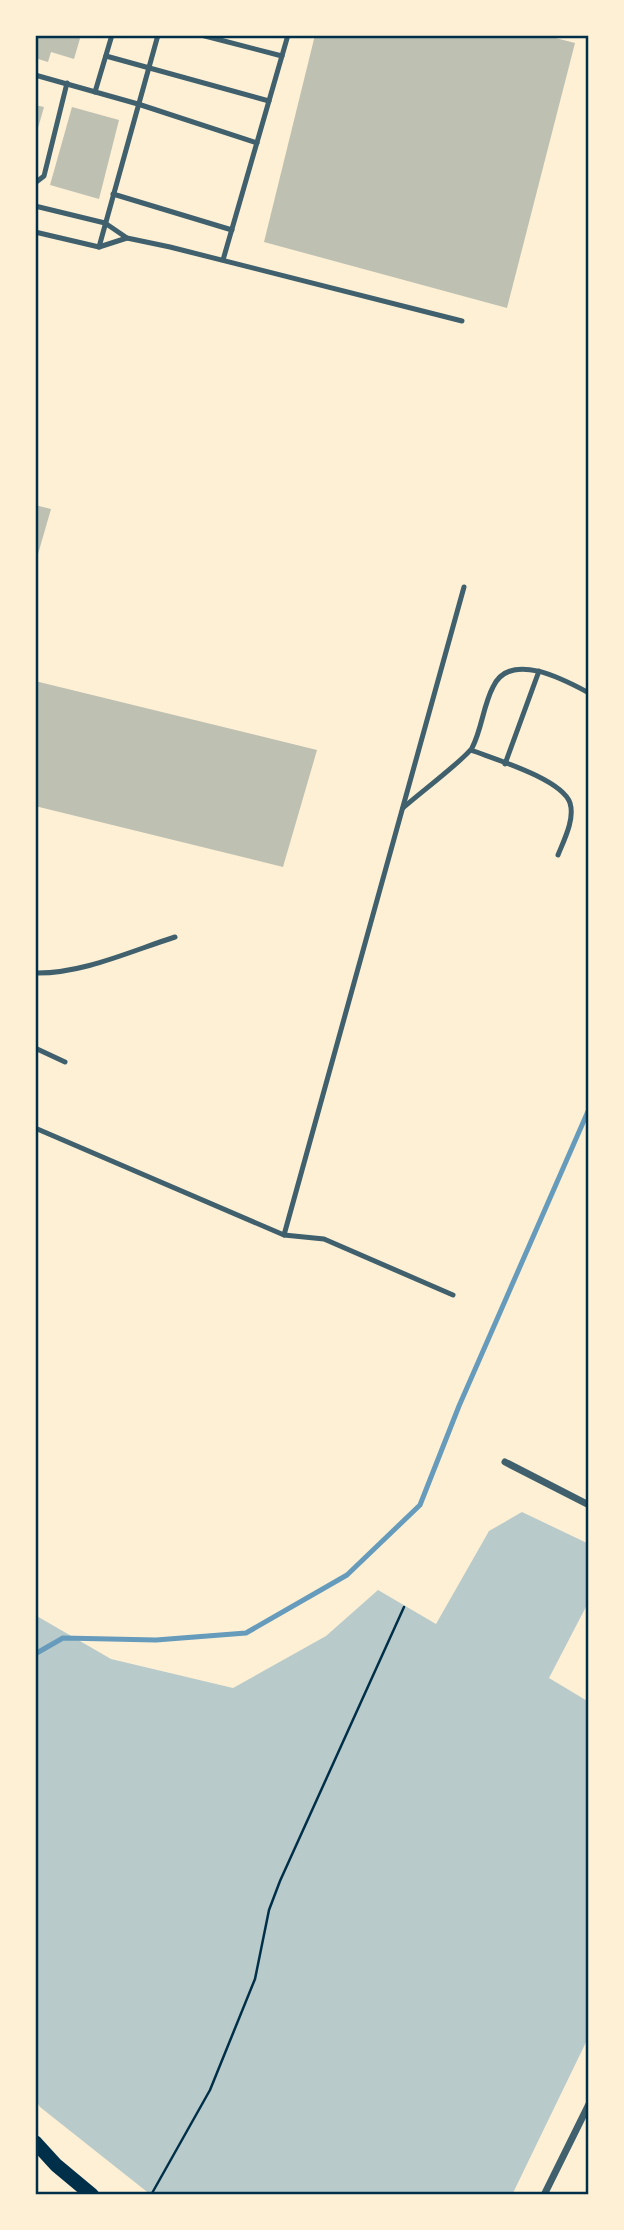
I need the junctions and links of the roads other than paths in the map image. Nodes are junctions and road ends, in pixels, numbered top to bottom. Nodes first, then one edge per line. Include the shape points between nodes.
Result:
1 (112, 35) edge
2 (158, 35) edge
3 (201, 35) edge
4 (289, 35) edge
5 (106, 56) junction
6 (282, 56) junction
7 (149, 69) junction
8 (35, 75) edge
9 (66, 83) junction
10 (95, 92) junction
11 (269, 101) junction
12 (138, 104) junction
13 (257, 143) junction
14 (35, 183) edge
15 (113, 194) junction
16 (35, 206) edge
17 (105, 223) junction
18 (232, 229) junction
19 (35, 232) edge
20 (127, 239) junction
21 (99, 247) junction
22 (223, 260) junction
23 (462, 321) dead end
24 (464, 587) dead end
25 (538, 671) junction
26 (589, 693) edge
27 (471, 750) junction
28 (505, 764) junction
29 (403, 808) junction
30 (558, 855) dead end
31 (175, 937) dead end
32 (35, 973) edge
33 (35, 1048) edge
34 (65, 1062) dead end
35 (35, 1128) edge
36 (284, 1235) junction
37 (453, 1295) dead end
38 (505, 1462) dead end
39 (589, 1505) edge
40 (589, 2104) edge
41 (35, 2142) edge
42 (92, 2195) edge
43 (544, 2195) edge

1 - 5 lane
2 - 7 lane
3 - 6 lane
4 - 6 lane
5 - 7 lane
5 - 10 lane
6 - 11 lane
7 - 11 lane
7 - 12 lane
8 - 9 lane
9 - 10 lane
9 - 14 lane via 44,176
10 - 12 lane
11 - 13 lane
12 - 13 lane
12 - 15 lane
13 - 18 lane
15 - 17 lane
15 - 18 lane
16 - 17 lane
17 - 20 lane
17 - 21 lane
18 - 22 lane
19 - 21 lane
20 - 21 lane
20 - 22 lane
22 - 23 lane
24 - 29 lane
25 - 26 lane
25 - 27 lane via 521,668 493,684
25 - 28 lane
27 - 28 lane
27 - 29 lane
28 - 30 lane via 548,782 566,796 571,805 569,824
29 - 36 lane
31 - 32 lane via 93,964
33 - 34 lane
35 - 36 lane
36 - 37 lane via 324,1239
38 - 39 street
40 - 43 street
41 - 42 main road

